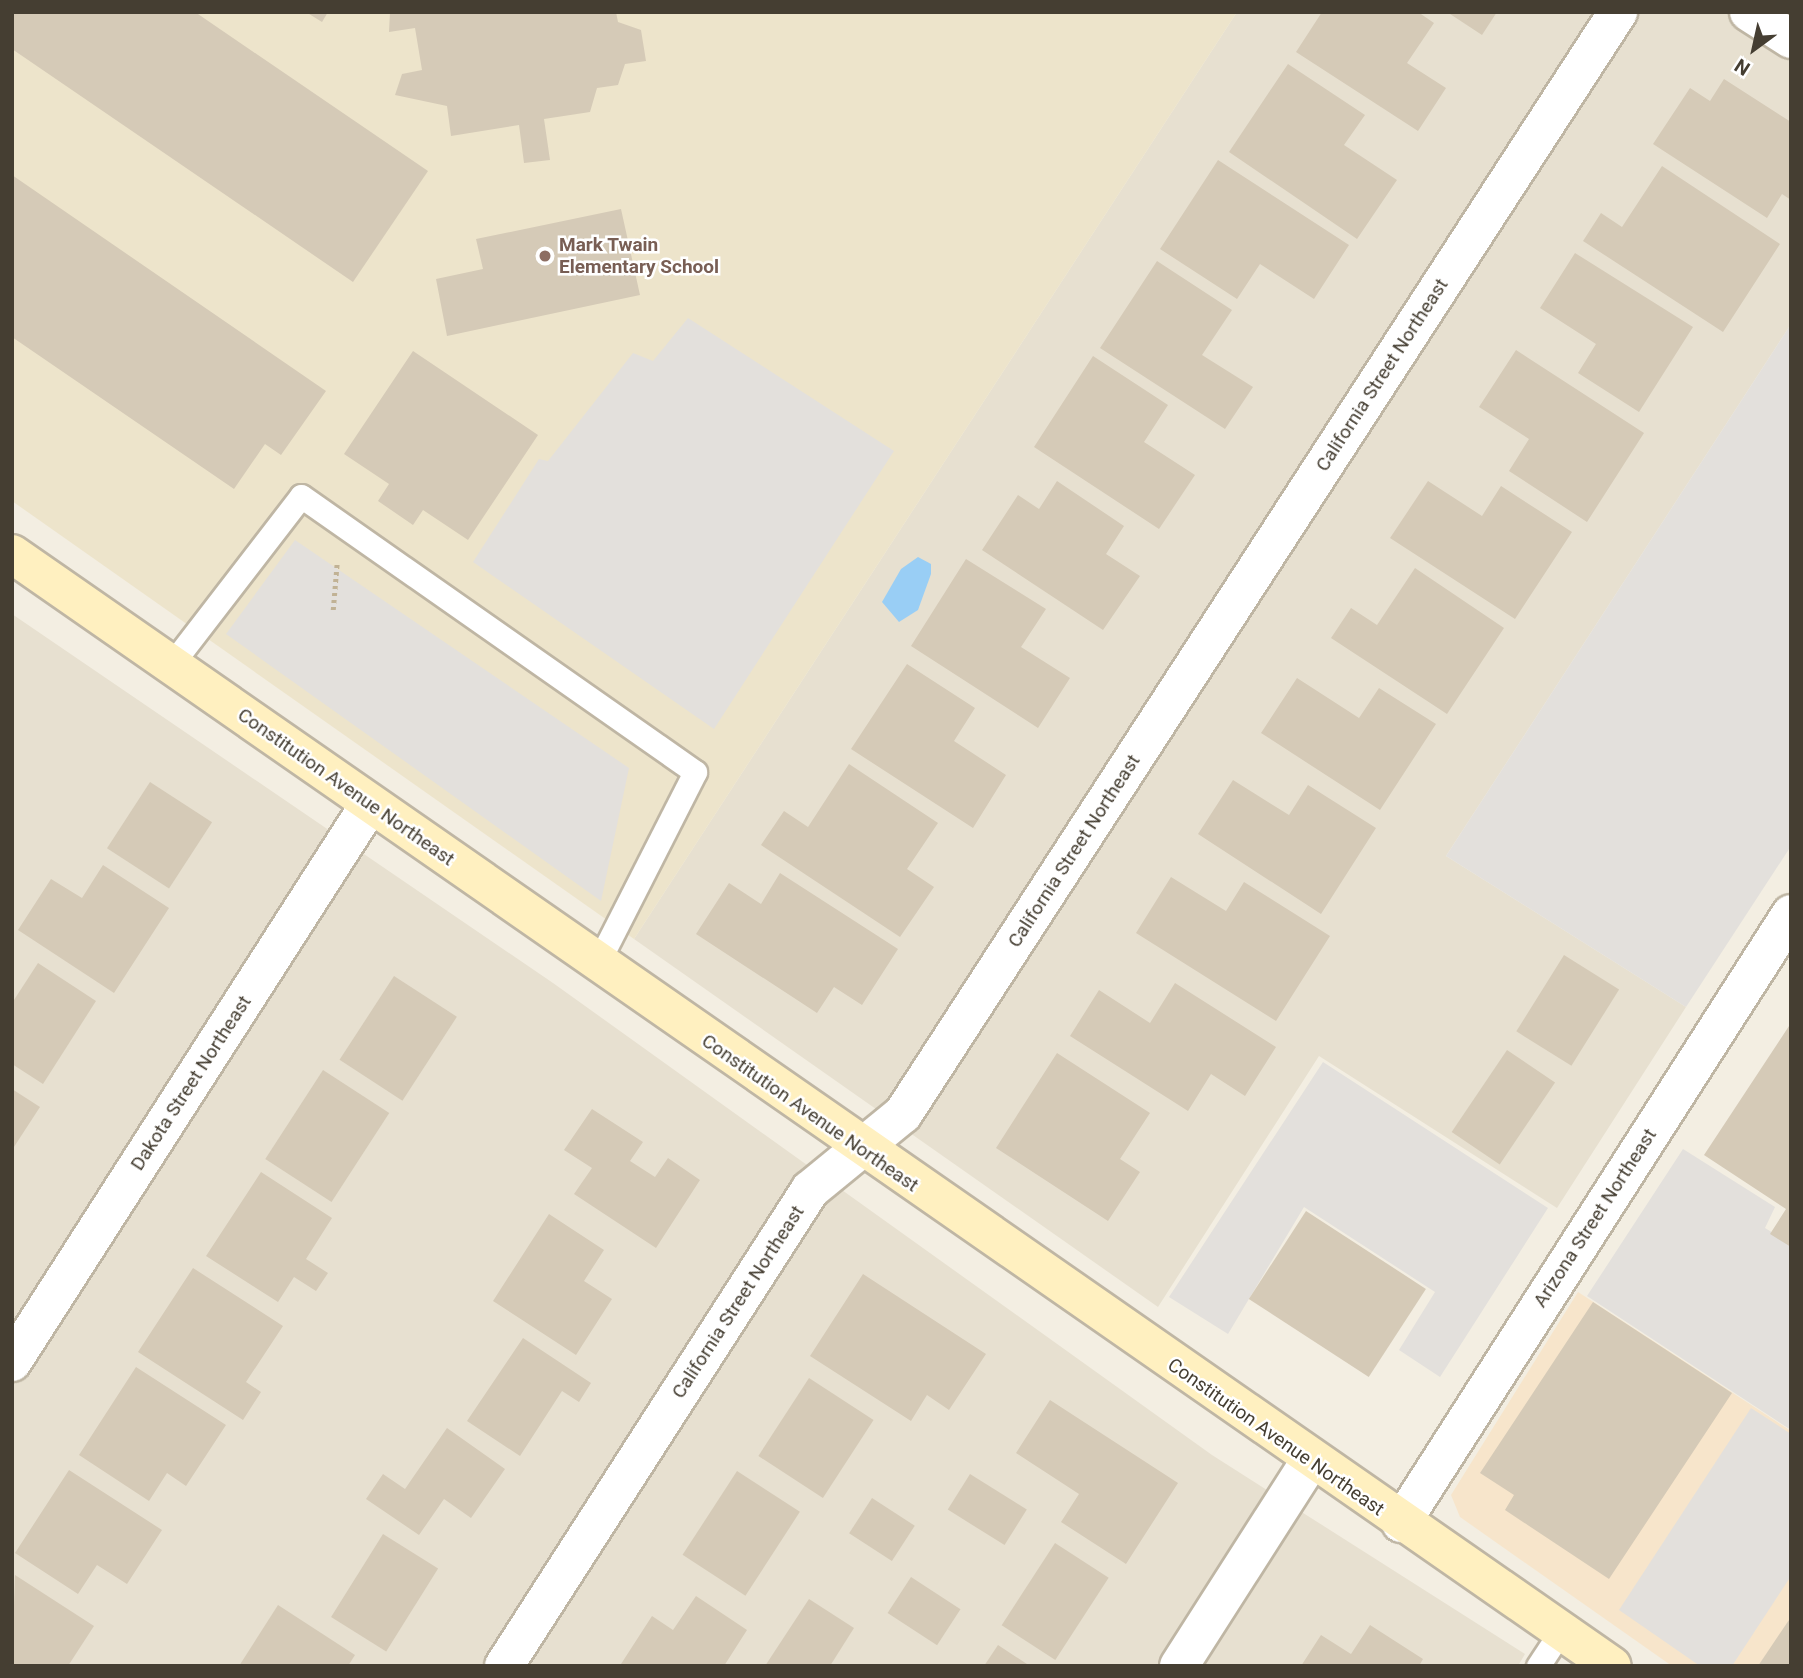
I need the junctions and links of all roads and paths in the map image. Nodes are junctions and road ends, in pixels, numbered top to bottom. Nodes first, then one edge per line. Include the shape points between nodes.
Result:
1 (1618, 12) edge
2 (1749, 12) edge
3 (1791, 40) edge
4 (12, 554) edge
5 (338, 563) dead end
6 (332, 610) dead end
7 (171, 665) junction
8 (370, 804) junction
9 (1791, 914) edge
10 (597, 964) junction
11 (861, 1149) junction
12 (12, 1362) edge
13 (1310, 1461) junction
14 (1401, 1523) junction
15 (1561, 1631) junction
16 (504, 1666) edge
17 (1179, 1666) edge
18 (1538, 1666) edge
19 (1612, 1666) edge

1 - 11 street, California Street Northeast via 903,1114
2 - 3 street
4 - 7 street, Constitution Avenue Northeast
5 - 6 path
7 - 8 street, Constitution Avenue Northeast
7 - 10 lane via 301,496 695,772
8 - 10 street, Constitution Avenue Northeast
8 - 12 street, Dakota Street Northeast
9 - 14 street, Arizona Street Northeast
10 - 11 street, Constitution Avenue Northeast
11 - 13 street, Constitution Avenue Northeast
11 - 16 street, California Street Northeast via 810,1190
13 - 14 street, Constitution Avenue Northeast
13 - 17 street
14 - 15 street, Constitution Avenue Northeast
15 - 18 lane
15 - 19 street, Constitution Avenue Northeast

